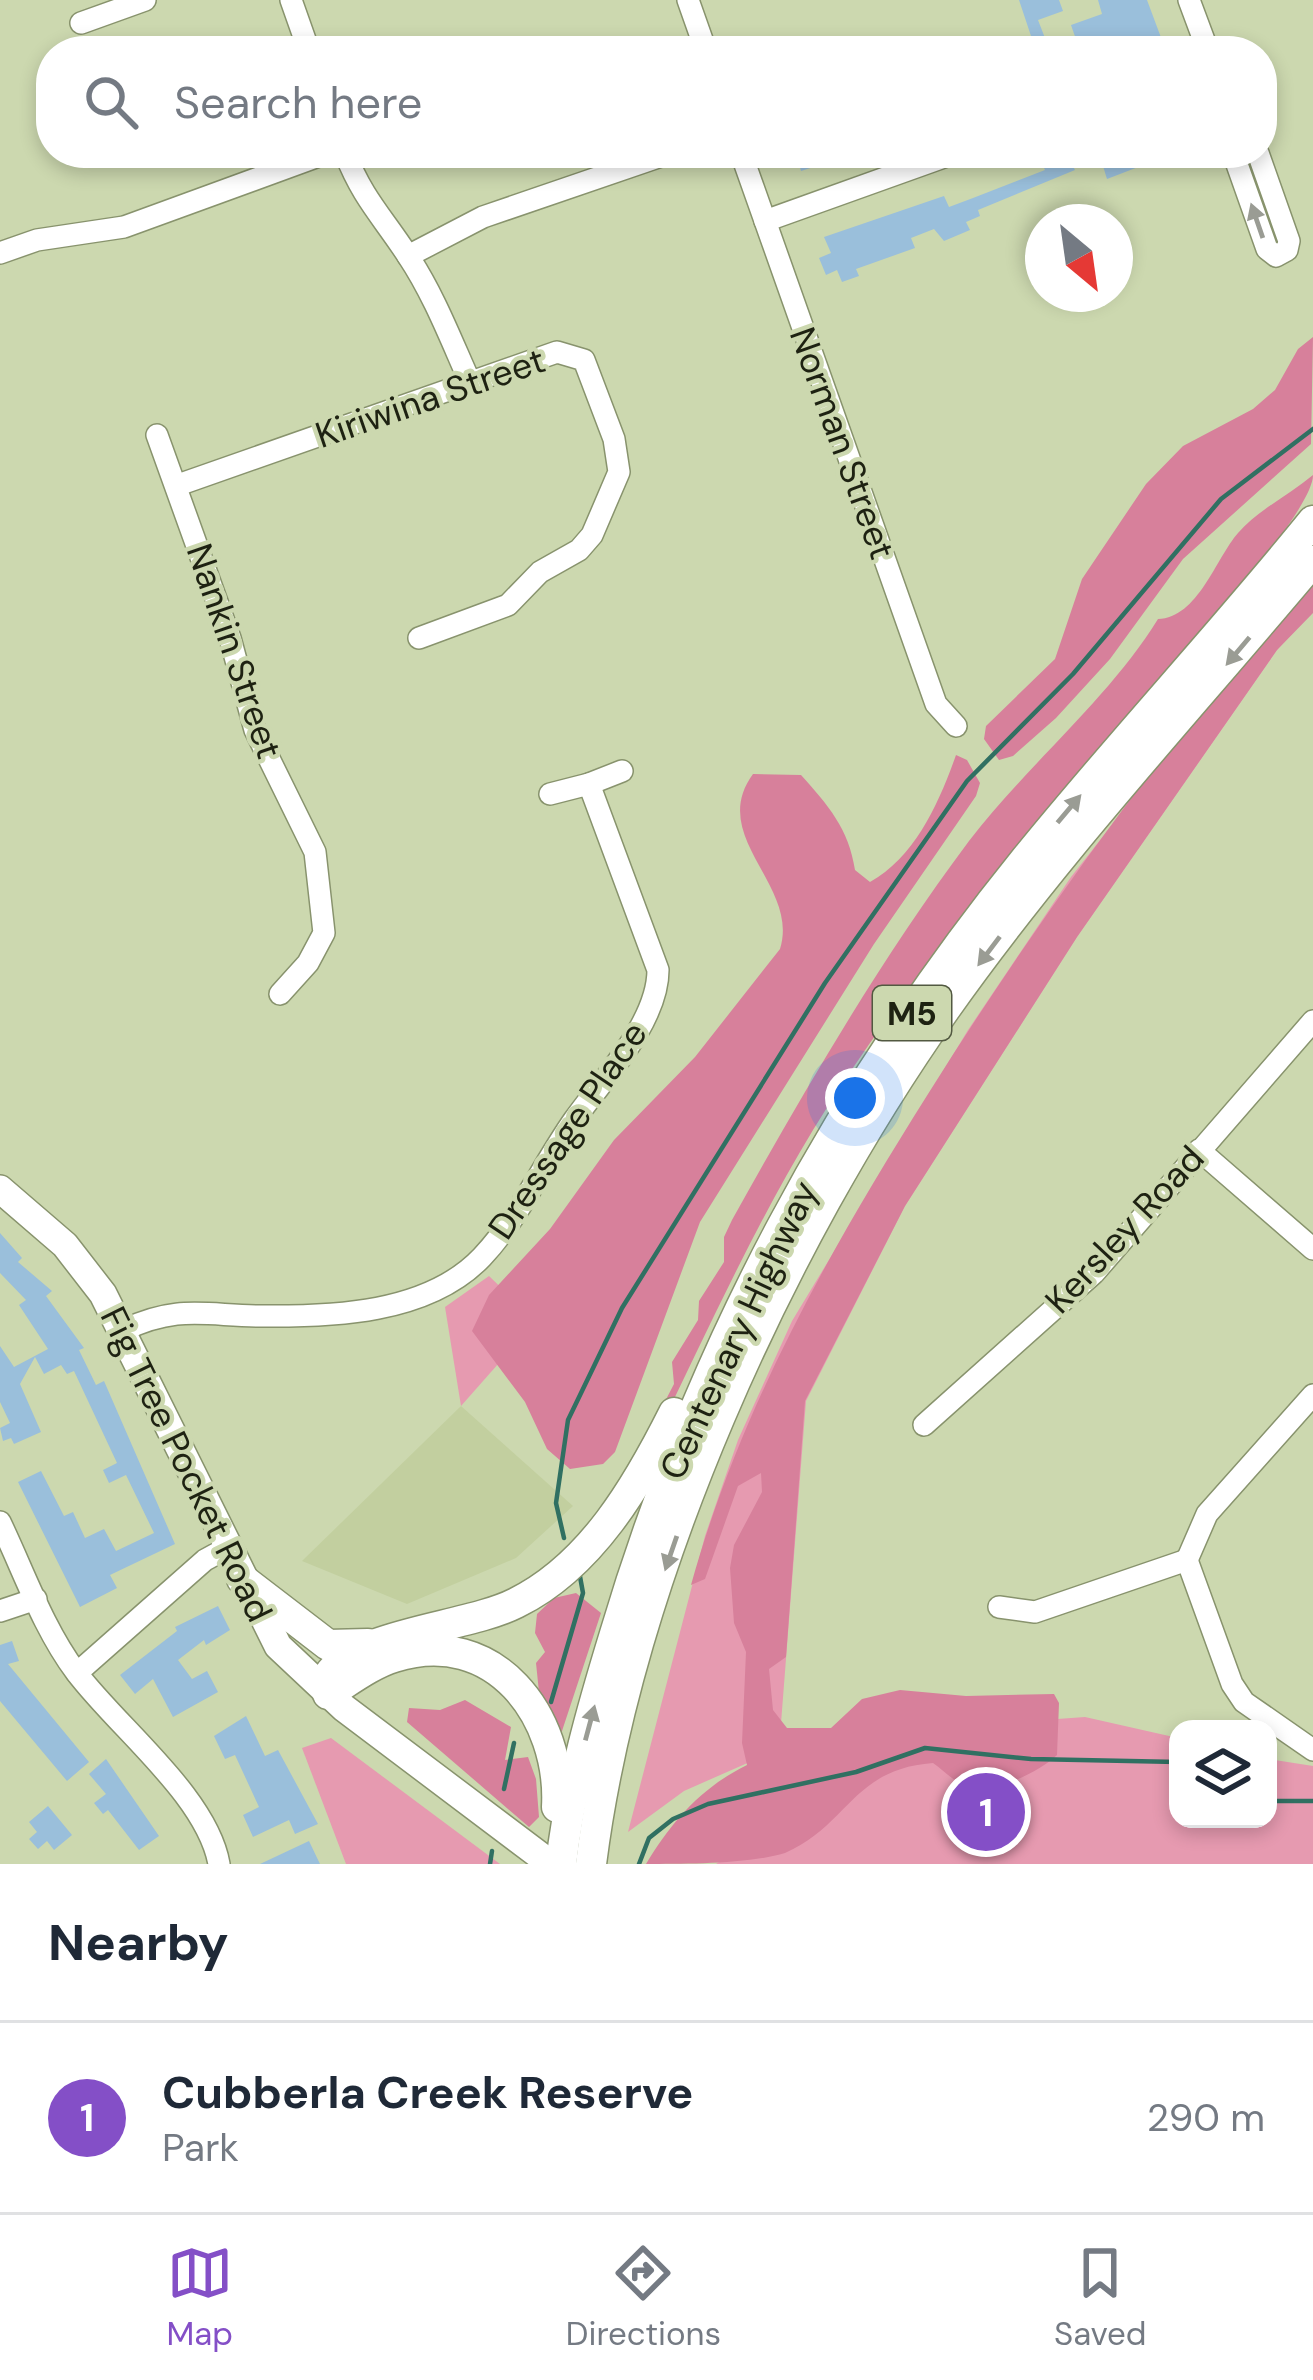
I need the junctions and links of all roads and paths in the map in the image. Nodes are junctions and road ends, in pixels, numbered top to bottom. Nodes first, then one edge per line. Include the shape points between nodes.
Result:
1 (145, 0) edge
2 (291, 0) edge
3 (688, 0) edge
4 (1189, 0) edge
5 (81, 23) dead end
6 (304, 36) edge
7 (701, 36) edge
8 (1202, 36) edge
9 (286, 168) edge
10 (351, 168) edge
11 (626, 168) edge
12 (746, 168) edge
13 (913, 168) edge
14 (1238, 168) edge
15 (1263, 168) edge
16 (765, 221) junction
17 (0, 253) edge
18 (408, 256) junction
19 (470, 382) junction
20 (157, 435) dead end
21 (178, 485) junction
22 (1313, 521) edge
23 (1313, 561) edge
24 (419, 638) dead end
25 (956, 726) dead end
26 (622, 771) dead end
27 (589, 784) junction
28 (550, 794) dead end
29 (280, 994) dead end
30 (1313, 1021) edge
31 (1199, 1150) junction
32 (0, 1189) edge
33 (1313, 1249) edge
34 (124, 1330) junction
35 (713, 1365) junction
36 (1313, 1395) edge
37 (924, 1425) dead end
38 (0, 1522) edge
39 (227, 1548) junction
40 (1187, 1560) junction
41 (242, 1579) junction
42 (36, 1598) junction
43 (999, 1607) dead end
44 (0, 1612) edge
45 (392, 1640) junction
46 (77, 1673) junction
47 (328, 1694) junction
48 (1310, 1750) edge
49 (559, 1855) edge
50 (219, 1864) edge
51 (591, 1864) edge

1 - 5 street
2 - 6 street
3 - 7 street
4 - 8 street
9 - 17 street via 124,227
10 - 18 street via 362,197
11 - 18 street via 483,217
12 - 16 street, Norman Street
13 - 16 street
15 -> 14 street via 1288,241 1276,256
16 - 25 street, Norman Street via 936,704
18 - 19 street
19 - 21 street, Kiriwina Street
19 - 24 street, Kiriwina Street via 557,352 584,360 620,472 579,550 508,605
20 - 21 street, Nankin Street
21 - 29 street, Nankin Street via 255,730 315,852 324,933
35 -> 22 highway, Centenary Highway / M5 via 804,1183 914,1010 1023,862
23 -> 51 highway, Centenary Highway / M5 via 990,949 909,1062 820,1210 693,1487 622,1712
26 - 27 street
27 - 28 street
27 - 34 street, Dressage Place via 658,988 482,1257 405,1304 260,1316 181,1310
30 - 31 street, Kersley Road
31 - 33 street
31 - 37 street, Kersley Road via 1094,1273
32 - 34 main road, Fig Tree Pocket Road via 65,1245
34 - 39 main road, Fig Tree Pocket Road
35 - 45 highway via 684,1394 610,1521 561,1571 501,1610
49 -> 35 highway, Centenary Highway / M5 via 631,1582
36 - 40 street via 1207,1514
38 - 42 street
39 - 41 main road, Fig Tree Pocket Road
39 - 46 street
40 - 43 street via 1035,1612
40 - 48 street via 1232,1684
41 - 45 highway via 328,1646
41 - 47 main road, Fig Tree Pocket Road via 278,1646
42 - 44 street
42 - 46 street
45 - 47 highway via 334,1667
46 - 50 street via 190,1805 214,1838
47 - 49 main road, Fig Tree Pocket Road via 517,1838
47 - 49 highway via 409,1653 487,1663 526,1694 550,1735

